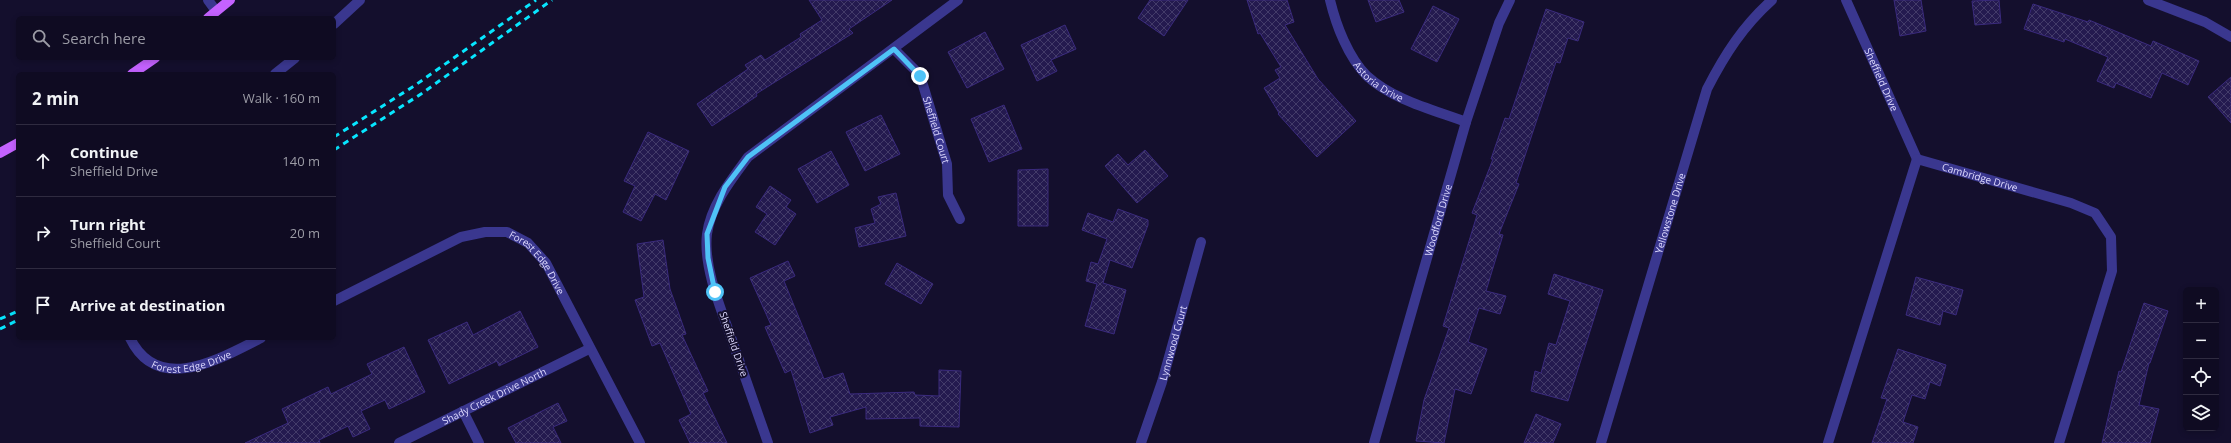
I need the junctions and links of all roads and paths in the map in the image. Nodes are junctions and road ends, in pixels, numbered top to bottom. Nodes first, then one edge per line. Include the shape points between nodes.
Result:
1 (208, 0) edge
2 (230, 0) edge
3 (360, 0) edge
4 (958, 0) edge
5 (1330, 0) edge
6 (1510, 0) edge
7 (1772, 0) edge
8 (1846, 0) edge
9 (2148, 0) edge
10 (216, 11) junction
11 (210, 16) edge
12 (336, 22) edge
13 (2231, 37) edge
14 (894, 49) junction
15 (152, 60) edge
16 (292, 60) edge
17 (135, 72) edge
18 (278, 72) edge
19 (1466, 122) junction
20 (16, 145) edge
21 (0, 153) edge
22 (1917, 159) junction
23 (960, 219) dead end
24 (1201, 242) dead end
25 (336, 300) edge
26 (131, 340) edge
27 (257, 340) edge
28 (589, 349) junction
29 (463, 411) junction
30 (399, 443) edge
31 (480, 443) edge
32 (640, 443) edge
33 (768, 443) edge
34 (1141, 443) edge
35 (1374, 443) edge
36 (1601, 443) edge
37 (1828, 443) edge
38 (2058, 443) edge

1 - 10 street
2 - 10 main road
3 - 12 street
4 - 14 street, Sheffield Drive
5 - 19 street, Astoria Drive via 1333,14 1349,51 1366,75 1403,98
6 - 19 street, Woodford Drive via 1499,23
7 - 36 street, Yellowstone Drive via 1755,15 1725,53 1707,89
8 - 22 street, Sheffield Drive
9 - 13 street via 2205,22
10 - 11 main road
14 - 23 street, Sheffield Court via 920,76 947,164 948,195
14 - 33 street, Sheffield Drive via 748,157 725,187 707,234 708,258 715,292
15 - 17 main road
16 - 18 street
19 - 35 street, Woodford Drive
20 - 21 main road
22 - 37 street
22 - 38 street, Cambridge Drive via 2071,203 2095,213 2111,237 2112,271
24 - 34 street, Lynnwood Court via 1162,382
25 - 28 street, Forest Edge Drive via 461,237 485,232 508,232 528,243 546,263
26 - 27 street, Forest Edge Drive via 145,359 165,368 186,370 213,362
28 - 29 street, Shady Creek Drive North
28 - 32 street, Forest Edge Drive
29 - 30 street, Shady Creek Drive North
29 - 31 street

